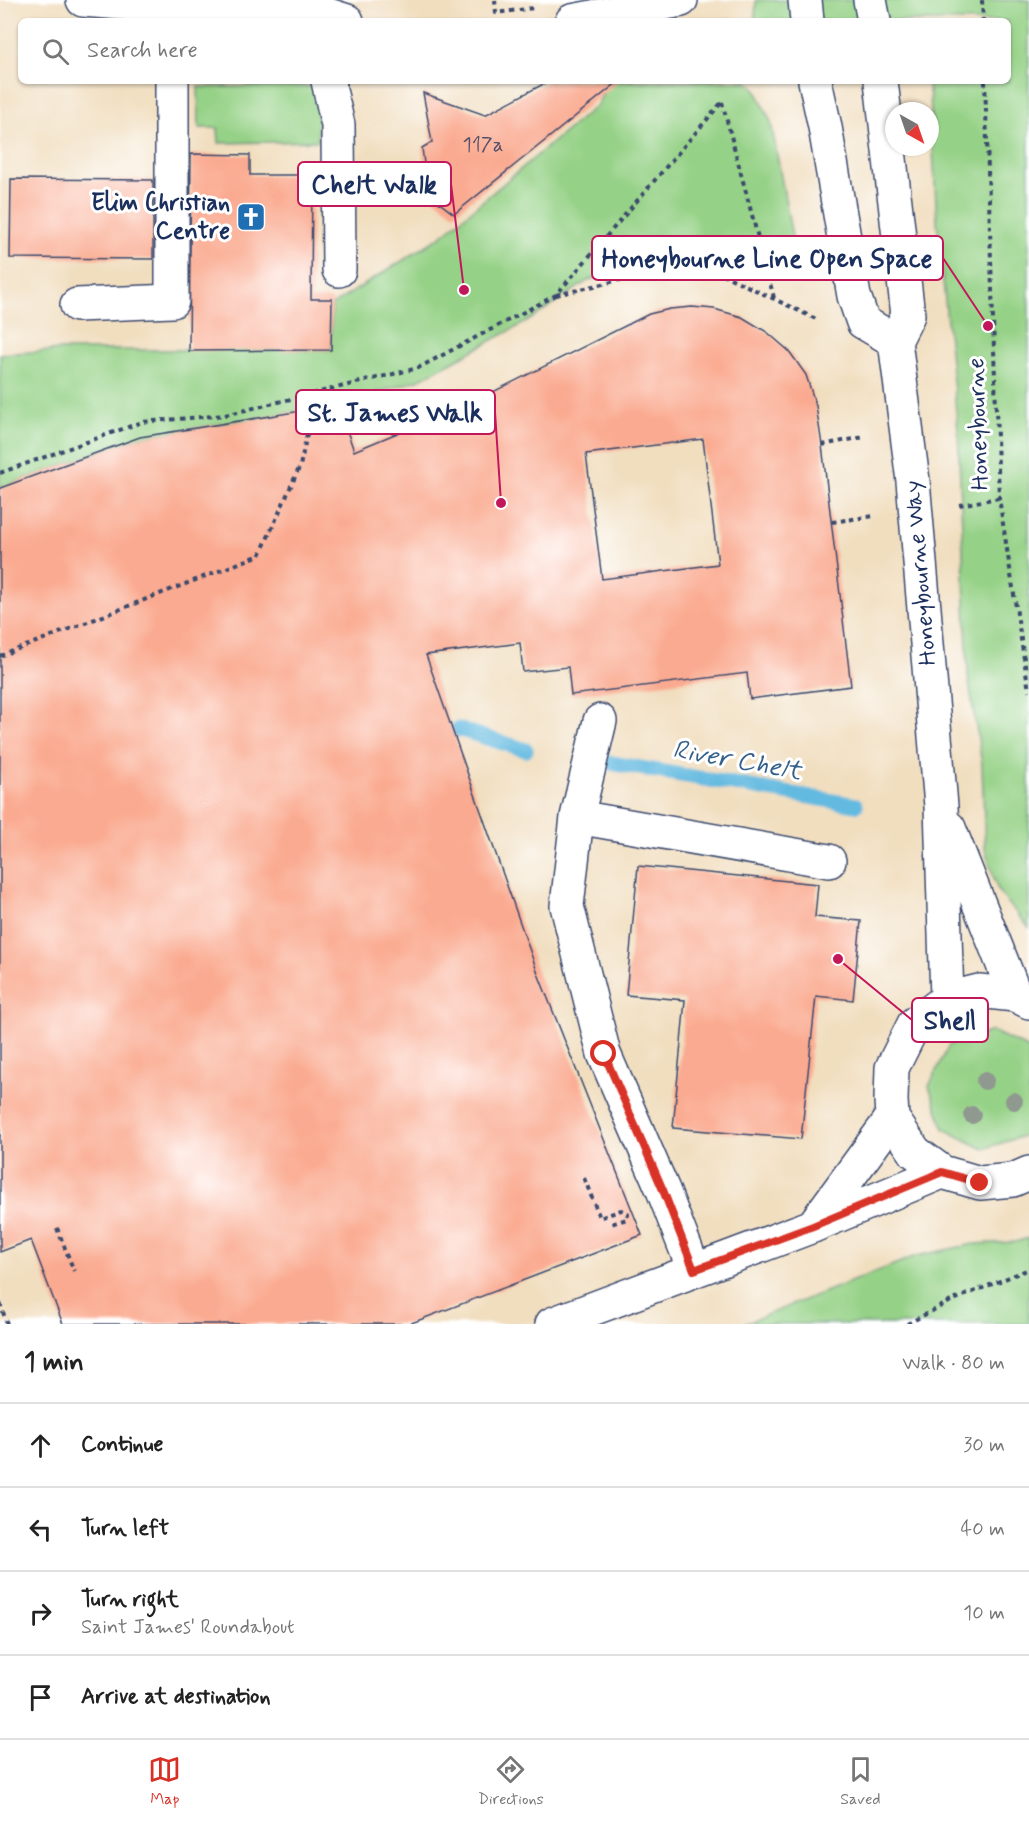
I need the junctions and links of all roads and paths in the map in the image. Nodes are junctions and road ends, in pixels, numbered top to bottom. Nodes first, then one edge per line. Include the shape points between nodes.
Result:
1 (83, 0) edge
2 (495, 0) edge
3 (681, 0) edge
4 (805, 0) edge
5 (870, 0) edge
6 (982, 0) edge
7 (540, 8) dead end
8 (317, 10) edge
9 (172, 14) edge
10 (339, 18) edge
11 (586, 18) edge
12 (807, 18) edge
13 (873, 18) edge
14 (983, 18) edge
15 (172, 84) edge
16 (329, 84) edge
17 (816, 84) edge
18 (881, 84) edge
19 (985, 84) edge
20 (339, 270) dead end
21 (555, 295) junction
22 (77, 305) dead end
23 (895, 341) junction
24 (316, 393) junction
25 (0, 473) edge
26 (999, 498) junction
27 (953, 506) dead end
28 (879, 516) dead end
29 (832, 522) dead end
30 (0, 656) edge
31 (1029, 691) edge
32 (600, 721) dead end
33 (941, 806) junction
34 (577, 817) junction
35 (829, 861) dead end
36 (1022, 998) edge
37 (946, 999) junction
38 (892, 1118) junction
39 (942, 1172) junction
40 (1029, 1173) edge
41 (584, 1178) dead end
42 (611, 1224) dead end
43 (813, 1226) junction
44 (57, 1228) dead end
45 (1029, 1269) edge
46 (74, 1270) dead end
47 (694, 1270) junction
48 (0, 1303) edge
49 (7, 1324) edge
50 (552, 1324) edge
51 (907, 1324) edge

1 - 9 street
2 - 7 path via 496,12
3 - 11 street
4 - 12 street
5 - 13 street
6 - 14 path
8 - 9 street
8 - 10 street
15 - 22 street via 172,301
16 - 20 street via 338,125
17 - 23 street via 854,296 863,322
18 - 23 street via 908,315
19 - 26 path, Honeybourne
21 - 21 path via 703,266 774,298 722,102
21 - 24 path via 418,368
23 - 33 street, Honeybourne Way via 913,481
24 - 25 path via 225,415 142,422
24 - 30 path via 300,466 260,555
26 - 27 path
26 - 31 path, Honeybourne
28 - 29 path
32 - 34 street
33 - 36 street, Honeybourne Way
33 - 37 street, Honeybourne Way
34 - 35 street
34 - 47 street via 567,906 604,1054
36 - 37 street via 979,990
37 - 38 street via 914,1024 892,1068
38 - 39 street via 915,1152
38 - 43 street
39 - 40 street via 980,1183
39 - 43 street
41 - 42 path via 600,1218 621,1210 628,1213 627,1219
43 - 47 street
44 - 46 path
45 - 51 path
47 - 50 street
48 - 49 path

